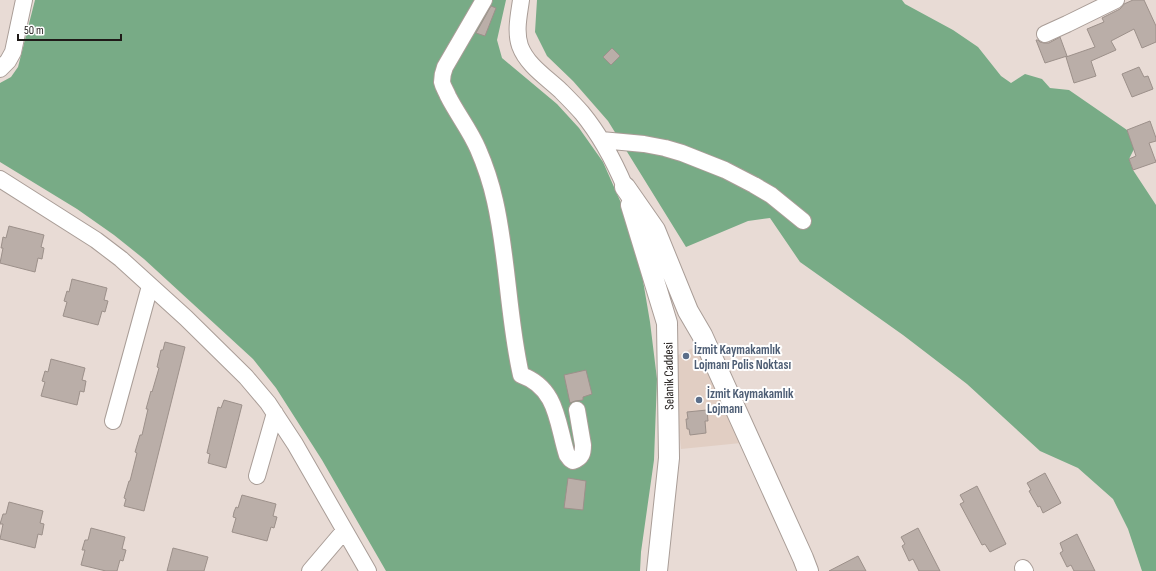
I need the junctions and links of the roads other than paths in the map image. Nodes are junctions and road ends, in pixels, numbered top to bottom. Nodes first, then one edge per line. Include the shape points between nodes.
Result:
1 (24, 0) edge
2 (484, 0) edge
3 (521, 0) edge
4 (1116, 0) edge
5 (1044, 34) dead end
6 (0, 69) edge
7 (601, 140) junction
8 (0, 179) edge
9 (625, 187) junction
10 (803, 221) dead end
11 (150, 286) junction
12 (577, 410) dead end
13 (275, 414) junction
14 (113, 421) dead end
15 (257, 476) dead end
16 (344, 530) junction
17 (310, 571) edge
18 (368, 571) edge
19 (657, 571) edge
20 (808, 571) edge

1 - 6 street via 12,52 8,62
2 - 12 street via 445,67 442,83 478,148 491,185 521,375 535,381 546,392 558,420 567,455 574,461 582,456 583,450
3 - 7 street via 518,38 524,54 531,64 582,113
4 - 5 street
7 - 9 street
7 - 10 street via 627,141 665,148 725,170 771,195
8 - 11 street via 96,240
9 - 19 main road, Selanik Caddesi via 667,323 669,458
9 - 20 main road via 655,230 688,311 702,335
11 - 13 street via 246,377
11 - 14 street
13 - 15 street
13 - 16 street via 319,484
16 - 17 street
16 - 18 street

